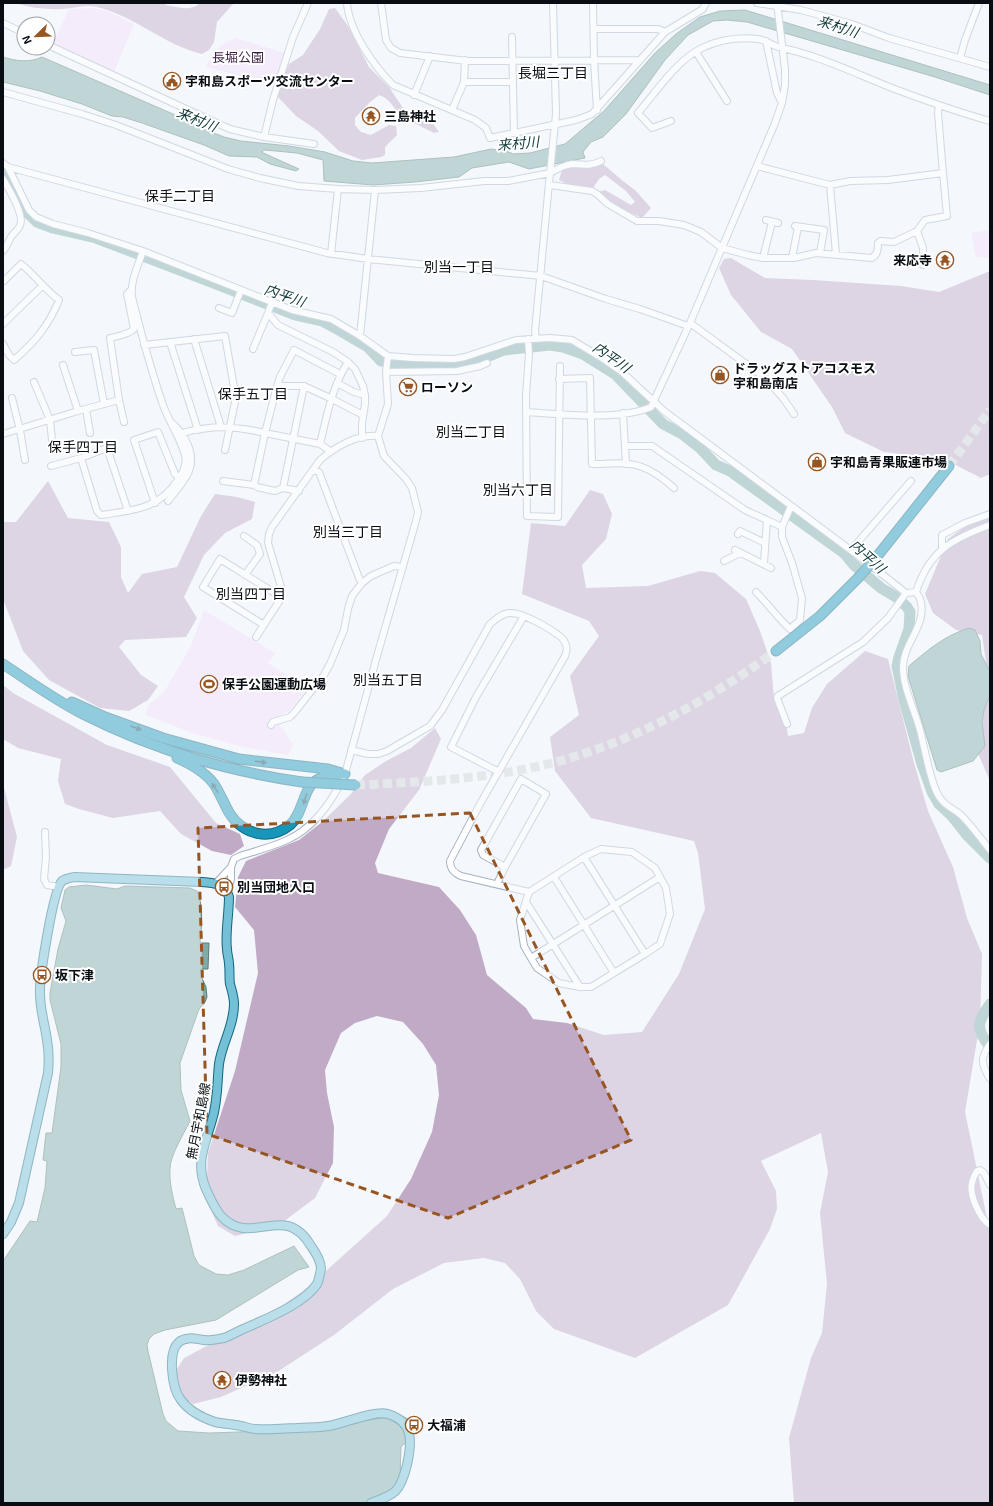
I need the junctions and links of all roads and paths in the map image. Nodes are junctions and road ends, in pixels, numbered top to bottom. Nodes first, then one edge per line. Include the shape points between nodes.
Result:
1 (308, 3) edge
2 (347, 3) edge
3 (381, 3) edge
4 (553, 3) edge
5 (593, 3) edge
6 (706, 3) edge
7 (757, 3) edge
8 (802, 3) edge
9 (979, 3) edge
10 (778, 6) edge
11 (801, 10) junction
12 (3, 23) edge
13 (594, 29) junction
14 (16, 30) edge
15 (665, 32) junction
16 (512, 37) dead end
17 (766, 42) junction
18 (782, 45) junction
19 (56, 49) edge
20 (696, 52) junction
21 (430, 56) junction
22 (960, 58) junction
23 (465, 60) junction
24 (513, 60) junction
25 (555, 60) junction
26 (594, 60) junction
27 (639, 60) junction
28 (990, 66) edge
29 (464, 82) junction
30 (513, 82) junction
31 (3, 92) edge
32 (414, 95) junction
33 (727, 102) dead end
34 (782, 103) junction
35 (939, 105) junction
36 (452, 110) junction
37 (597, 110) junction
38 (671, 121) dead end
39 (990, 121) edge
40 (554, 126) junction
41 (514, 133) junction
42 (264, 137) junction
43 (314, 144) dead end
44 (601, 161) dead end
45 (6, 165) edge
46 (757, 166) junction
47 (550, 173) junction
48 (943, 173) junction
49 (3, 179) edge
50 (550, 184) junction
51 (830, 185) junction
52 (338, 189) junction
53 (376, 190) junction
54 (772, 222) dead end
55 (917, 231) junction
56 (722, 248) junction
57 (3, 251) edge
58 (820, 253) junction
59 (142, 254) junction
60 (331, 254) junction
61 (836, 254) junction
62 (763, 258) junction
63 (792, 258) junction
64 (368, 259) junction
65 (923, 264) dead end
66 (541, 276) junction
67 (4, 281) edge
68 (42, 286) junction
69 (131, 290) junction
70 (240, 292) junction
71 (271, 307) junction
72 (219, 308) dead end
73 (3, 324) edge
74 (689, 325) junction
75 (360, 336) junction
76 (536, 339) junction
77 (194, 340) junction
78 (528, 341) junction
79 (170, 342) junction
80 (3, 344) edge
81 (144, 345) junction
82 (253, 349) dead end
83 (75, 352) dead end
84 (388, 358) junction
85 (348, 362) junction
86 (487, 363) dead end
87 (64, 365) dead end
88 (560, 366) dead end
89 (386, 370) junction
90 (340, 374) junction
91 (560, 379) junction
92 (34, 382) dead end
93 (337, 383) junction
94 (277, 386) junction
95 (304, 386) junction
96 (365, 395) junction
97 (12, 398) dead end
98 (330, 398) junction
99 (119, 400) junction
100 (104, 404) junction
101 (652, 404) junction
102 (86, 409) junction
103 (78, 411) junction
104 (526, 412) junction
105 (623, 413) junction
106 (558, 414) junction
107 (794, 414) dead end
108 (363, 415) junction
109 (591, 416) junction
110 (50, 420) junction
111 (169, 421) junction
112 (124, 422) dead end
113 (221, 427) junction
114 (229, 427) junction
115 (20, 430) junction
116 (198, 430) junction
117 (90, 433) dead end
118 (182, 433) junction
119 (265, 433) junction
120 (3, 434) edge
121 (378, 436) junction
122 (362, 438) junction
123 (293, 439) junction
124 (320, 444) junction
125 (625, 446) junction
126 (53, 450) dead end
127 (225, 450) dead end
128 (330, 451) junction
129 (81, 458) junction
130 (25, 460) dead end
131 (626, 464) junction
132 (52, 466) dead end
133 (949, 466) tunnel mouth
134 (313, 470) junction
135 (179, 478) junction
136 (223, 481) dead end
137 (911, 481) dead end
138 (254, 485) junction
139 (283, 488) junction
140 (674, 488) dead end
141 (298, 491) junction
142 (168, 501) dead end
143 (155, 503) junction
144 (790, 508) junction
145 (128, 511) junction
146 (990, 514) edge
147 (767, 520) junction
148 (784, 524) junction
149 (990, 525) edge
150 (738, 534) dead end
151 (244, 536) dead end
152 (764, 543) junction
153 (942, 549) junction
154 (851, 550) junction
155 (724, 561) dead end
156 (764, 563) junction
157 (403, 568) junction
158 (771, 568) dead end
159 (245, 575) junction
160 (362, 583) junction
161 (756, 592) dead end
162 (916, 592) junction
163 (281, 595) junction
164 (905, 595) junction
165 (524, 616) junction
166 (264, 625) junction
167 (256, 638) dead end
168 (776, 651) tunnel mouth
169 (3, 664) edge
170 (36, 686) junction
171 (787, 724) dead end
172 (271, 726) dead end
173 (144, 741) junction
174 (352, 750) junction
175 (499, 772) junction
176 (345, 774) junction
177 (356, 785) tunnel mouth
178 (45, 832) dead end
179 (990, 850) edge
180 (584, 857) junction
181 (231, 867) junction
182 (505, 867) junction
183 (554, 877) junction
184 (660, 878) junction
185 (216, 883) junction
186 (497, 884) junction
187 (59, 887) junction
188 (227, 892) junction
189 (530, 892) junction
190 (526, 902) junction
191 (614, 906) junction
192 (584, 925) junction
193 (553, 944) junction
194 (645, 954) junction
195 (531, 958) junction
196 (614, 973) junction
197 (580, 987) junction
198 (988, 1046) edge
199 (990, 1078) edge
200 (990, 1185) edge
201 (990, 1225) edge
202 (3, 1234) edge
203 (371, 1503) edge

1 - 42 street via 293,37
2 - 32 street via 351,23 372,60 393,85
3 - 21 street via 386,40 391,48 400,53
4 - 25 street
5 - 13 street
6 - 15 street via 704,9
7 - 10 street
8 - 11 street
9 - 22 street
10 - 11 street
10 - 18 street
11 - 22 street
12 - 14 street
13 - 15 street via 658,29
13 - 26 street
15 - 27 street
16 - 24 street
17 - 18 street via 773,46
17 - 20 street via 757,39 729,39 714,42
17 - 34 street via 777,93
18 - 34 street via 785,85
18 - 35 street
19 - 42 street via 230,129
20 - 33 street
20 - 38 street via 675,69 638,113 652,128
21 - 23 street
21 - 32 street
22 - 28 street
23 - 24 street
23 - 29 street
24 - 25 street
24 - 30 street
25 - 26 street
25 - 40 street
26 - 27 street
26 - 37 street
27 - 37 street
29 - 30 street
29 - 36 street
30 - 41 street
31 - 52 street via 82,114 228,169 298,186
32 - 36 street
34 - 46 street
35 - 39 street
35 - 48 street
36 - 41 street via 486,128 490,138
37 - 40 street via 585,118
40 - 41 street
40 - 47 street
42 - 43 street
44 - 47 street via 593,165 562,166
45 - 59 street via 29,210 36,217 88,233
45 - 60 street
46 - 51 street
46 - 56 street
47 - 50 street
47 - 53 street via 508,181
48 - 51 street
48 - 55 street via 947,216 925,220
49 - 57 street via 21,216 20,226
50 - 56 street via 592,191 637,221 684,225 701,232
50 - 66 street
51 - 61 street
52 - 53 street
52 - 60 street
53 - 64 street
54 - 62 street
55 - 61 street via 894,242 880,241 878,252 872,258
55 - 65 street via 923,248
56 - 62 street
56 - 74 street
58 - 61 street
58 - 63 street
58 - 63 street via 824,230 796,226
59 - 69 street
59 - 70 street
60 - 64 street
62 - 63 street
64 - 66 street
64 - 75 street
66 - 74 street
66 - 76 street
67 - 68 street via 22,264
68 - 73 street
68 - 80 street via 59,300 46,327 14,360
69 - 81 street
69 - 99 street via 127,294 134,329 110,338
70 - 71 street
70 - 72 street via 232,313
71 - 75 street via 331,319
71 - 82 street
71 - 85 street via 278,325
74 - 101 street
74 - 107 street via 764,377
75 - 84 street
76 - 78 street
76 - 101 street via 559,338 572,340 584,346 622,372
77 - 79 street
77 - 113 street
77 - 114 street via 225,336 235,393
78 - 84 street via 503,344 454,359
78 - 104 street
79 - 81 street
79 - 116 street
81 - 111 street
83 - 100 street via 94,350
84 - 89 street
85 - 90 street
85 - 96 street via 360,378
86 - 89 street via 457,371
87 - 103 street
88 - 91 street
89 - 121 street via 388,404
90 - 93 street
90 - 94 street via 294,350
91 - 106 street
91 - 109 street via 590,378
92 - 110 street
93 - 96 street
93 - 98 street
94 - 95 street
94 - 119 street
95 - 98 street
95 - 123 street
96 - 108 street
97 - 115 street
98 - 108 street
98 - 124 street
99 - 100 street
99 - 112 street
100 - 102 street
101 - 105 street via 643,410
101 - 144 street
102 - 103 street
102 - 117 street
103 - 110 street
104 - 106 street
104 - 106 street via 526,516 558,517
105 - 109 street
105 - 125 street
106 - 109 street
108 - 122 street
109 - 131 street via 592,464
110 - 115 street
110 - 126 street
111 - 118 street
111 - 135 street via 185,457 183,472
113 - 114 street
113 - 116 street
114 - 119 street
114 - 127 street
115 - 120 street
115 - 130 street
116 - 118 street
118 - 142 street via 189,447 192,465 188,475
119 - 123 street
119 - 138 street
121 - 122 street
121 - 157 street via 384,456 406,479 416,500 418,512
122 - 128 street
123 - 124 street
123 - 139 street
124 - 128 street
125 - 131 street
125 - 147 street via 652,446 745,510
128 - 134 street
129 - 132 street
129 - 145 street via 97,511 101,516
129 - 145 street via 107,448
131 - 140 street via 642,467 660,476
133 - 168 highway, bridge via 858,578 820,616
134 - 141 street
134 - 160 street via 319,472
135 - 143 street via 166,496
135 - 143 street via 158,432 134,440
136 - 138 street
137 - 154 street
138 - 139 street via 275,491
139 - 141 street
141 - 163 street via 269,534 268,543 282,590
143 - 145 street
144 - 148 street
144 - 154 street
146 - 153 street via 942,535
147 - 148 street
147 - 152 street
148 - 161 street via 782,537 802,598 800,620 790,629
149 - 153 street
150 - 152 street via 740,530
151 - 159 street via 257,545 260,554
152 - 156 street
153 - 162 street via 933,557 920,578
154 - 164 street
155 - 156 street via 738,552
156 - 158 street
157 - 160 street via 394,566
157 - 174 street
159 - 163 street
159 - 166 street via 220,559 202,587
160 - 172 street via 352,596 344,630 324,675 290,717 273,722
162 - 164 street
162 - 179 street via 921,603 921,620 906,652 903,666 933,780 939,797 960,814
163 - 166 street
164 - 171 street via 888,618 863,642 778,696
165 - 174 street via 508,613 498,616 490,624 442,710 430,726 378,754
165 - 175 street via 562,638 567,648 565,656
165 - 175 street via 476,697 451,747
166 - 167 street
169 - 170 highway
170 - 173 highway via 82,714
170 -> 176 highway via 105,717 163,738 239,759 328,769
176 -> 173 highway via 320,778 312,782 301,810 292,824 282,831 260,835 239,824 230,814 214,784 202,772
173 - 177 highway, bridge via 220,766 261,775 302,782
174 - 176 street
175 - 186 street via 450,861 456,874
176 - 181 street via 337,791 309,826 288,840 234,859
178 - 187 street via 44,879 47,885
180 - 183 street
180 - 184 street via 601,849 632,852 655,868
180 - 191 street
181 - 185 street
181 - 188 street
182 - 182 street via 483,855 481,850 521,779 546,794
182 - 186 street
183 - 189 street
183 - 192 street
184 - 191 street
184 - 194 street via 666,888 670,914 660,944
185 - 187 main road via 74,877 63,881
185 - 188 main road
186 - 189 street
187 - 202 main road via 50,921 40,986 40,1002 48,1046 48,1073 19,1203 12,1222
188 - 203 main road, 無月宇和島線 via 229,914 226,947 234,1006 232,1024 219,1063 216,1104 201,1157 201,1174 216,1209 228,1222 240,1228 251,1229 283,1224 292,1226 306,1237 321,1267 318,1283 291,1306 224,1338 207,1341 190,1338 179,1342 174,1352 172,1368 174,1385 179,1398 197,1414 215,1422 253,1429 327,1427 385,1413 402,1420 408,1431 410,1443 402,1480 392,1495
189 - 190 street
190 - 193 street
190 - 195 street via 520,920 524,946
191 - 192 street
191 - 194 street
192 - 193 street
192 - 196 street
193 - 195 street
193 - 197 street
194 - 196 street
195 - 197 street via 537,968 559,983
196 - 197 street via 591,987
198 - 199 street via 983,1054 983,1063
200 - 201 street via 984,1173 977,1171 971,1184 972,1190 978,1211

